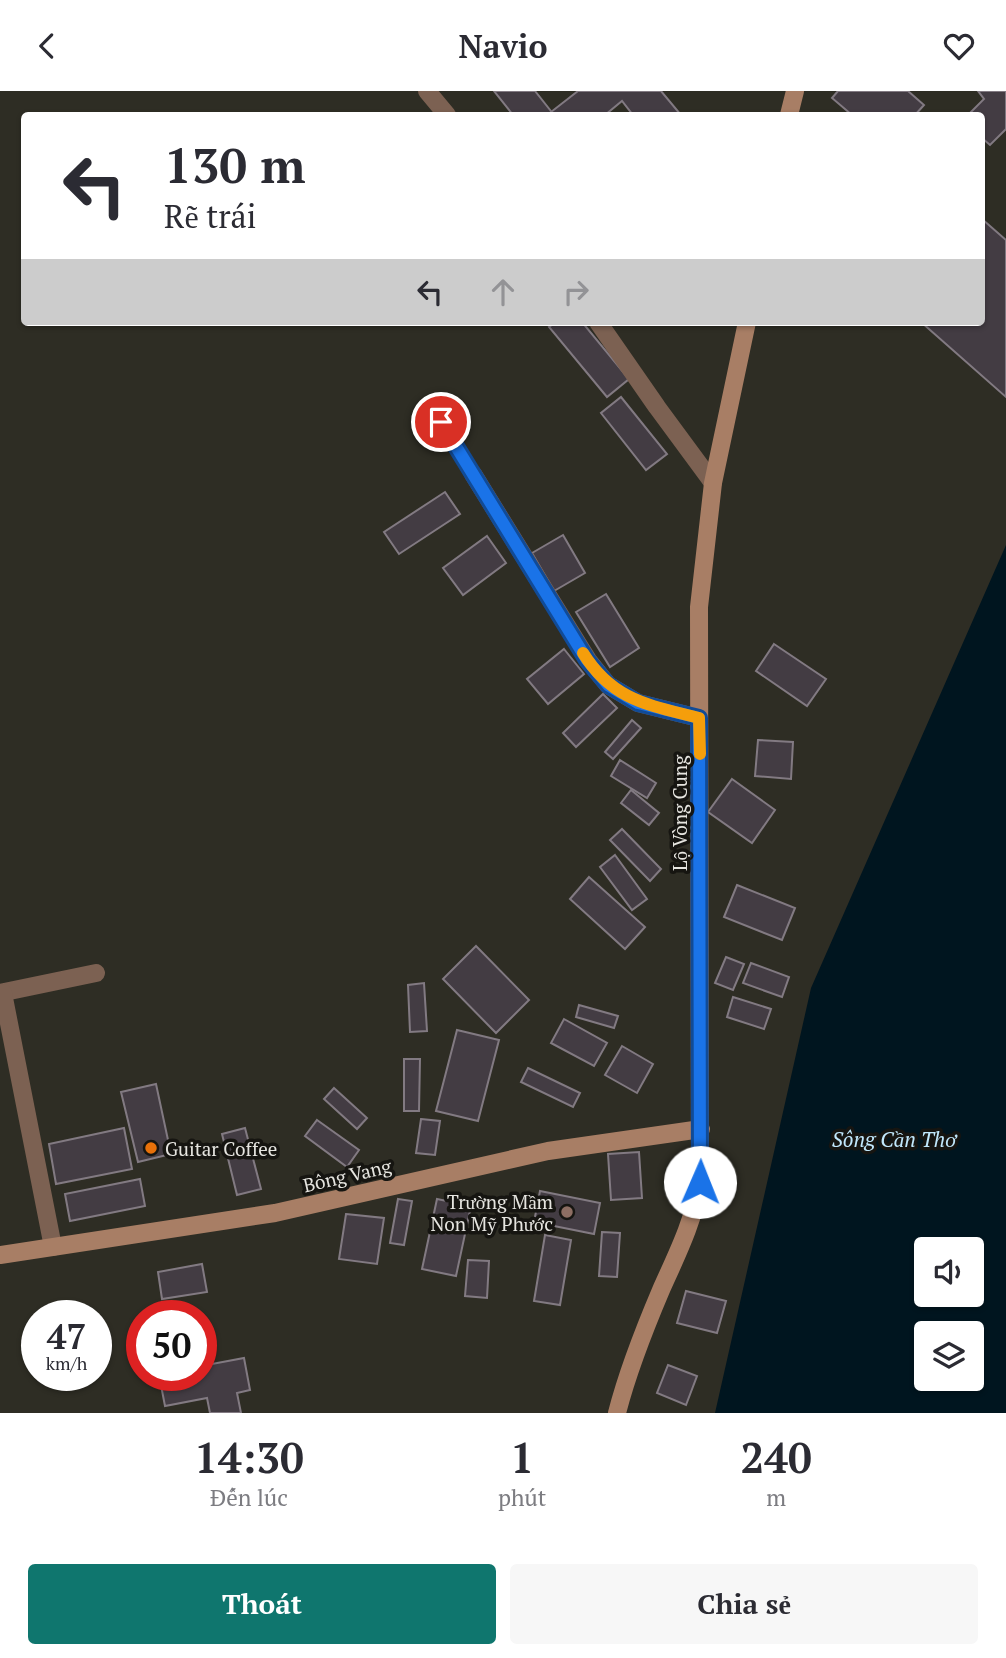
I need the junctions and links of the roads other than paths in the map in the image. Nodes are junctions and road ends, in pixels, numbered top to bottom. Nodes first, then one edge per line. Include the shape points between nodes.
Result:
1 (427, 91) edge
2 (794, 91) edge
3 (444, 112) edge
4 (790, 112) edge
5 (601, 326) edge
6 (746, 326) edge
7 (441, 422) dead end
8 (473, 474) joint
9 (713, 483) junction
10 (699, 718) junction
11 (96, 973) dead end
12 (2, 993) edge
13 (701, 1129) junction
14 (53, 1247) junction
15 (0, 1255) edge
16 (617, 1413) edge

1 - 3 street
2 - 4 main road
5 - 9 street
6 - 9 main road, Lộ Vòng Cung
7 - 8 lane
8 - 10 street via 587,660 608,685 638,703
9 - 10 main road, Lộ Vòng Cung via 699,607
10 - 13 main road, Lộ Vòng Cung
11 - 12 street
12 - 14 street
13 - 14 main road, Bông Vang via 548,1151 275,1213
13 - 16 main road, Lộ Vòng Cung via 695,1210 639,1343
14 - 15 main road, Bông Vang

